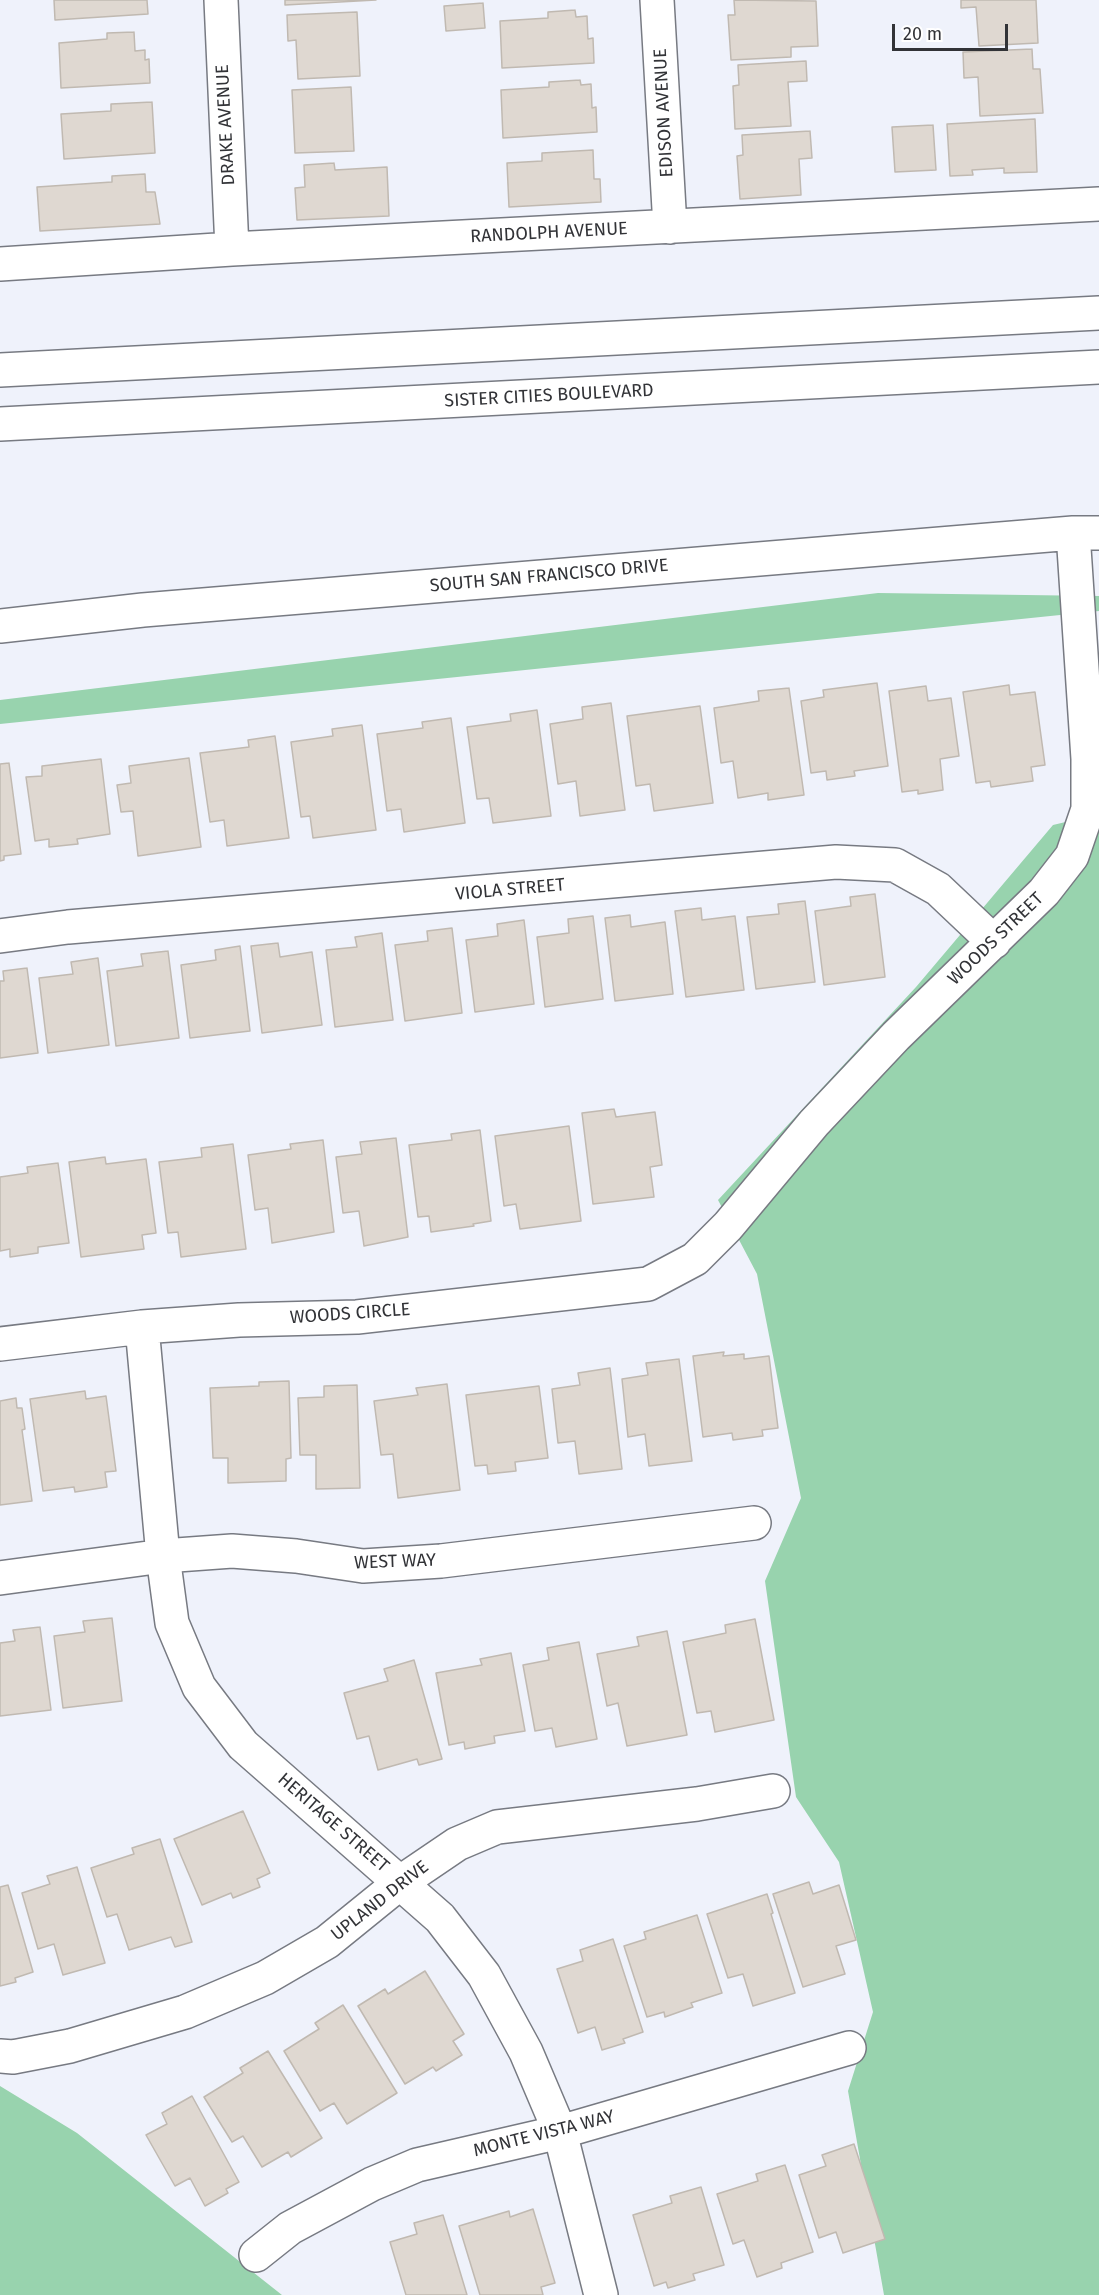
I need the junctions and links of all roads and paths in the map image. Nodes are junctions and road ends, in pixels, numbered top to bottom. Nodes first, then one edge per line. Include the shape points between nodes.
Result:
1 (220, 0) edge
2 (657, 0) edge
3 (1099, 204) edge
4 (670, 227) junction
5 (232, 249) junction
6 (0, 264) edge
7 (1099, 313) edge
8 (1099, 367) edge
9 (0, 370) edge
10 (0, 424) edge
11 (1086, 533) edge
12 (0, 626) edge
13 (1094, 810) edge
14 (0, 936) edge
15 (994, 942) junction
16 (695, 1259) joint
17 (142, 1327) junction
18 (0, 1344) edge
19 (754, 1523) dead end
20 (163, 1556) junction
21 (0, 1578) edge
22 (772, 1791) dead end
23 (401, 1882) junction
24 (849, 2048) dead end
25 (0, 2056) edge
26 (560, 2132) junction
27 (256, 2255) dead end
28 (601, 2295) edge

1 - 5 street, DRAKE AVENUE
2 - 4 street, EDISON AVENUE
3 - 4 street, RANDOLPH AVENUE
4 - 5 street, RANDOLPH AVENUE
5 - 6 street, RANDOLPH AVENUE
7 - 9 street
8 - 10 street, SISTER CITIES BOULEVARD
11 - 12 street, SOUTH SAN FRANCISCO DRIVE via 142,610
11 - 13 street, WOODS STREET via 1088,759
13 - 15 street, WOODS STREET via 1072,856 1044,892
14 - 15 street, VIOLA STREET via 836,862 895,865 938,889
15 - 16 street, WOODS STREET via 896,1036
16 - 17 street, WOODS CIRCLE via 648,1284 357,1317
17 - 18 street, WOODS CIRCLE
17 - 20 street, HERITAGE STREET
19 - 20 street, WEST WAY via 441,1561 363,1566 232,1551
20 - 21 street, WEST WAY
20 - 23 street, HERITAGE STREET via 172,1623 199,1687 243,1745
22 - 23 street, UPLAND DRIVE via 697,1804 497,1827 457,1844
23 - 25 street, UPLAND DRIVE via 327,1942 266,1978 185,2012 70,2046
23 - 26 street, HERITAGE STREET via 440,1918 484,1975 526,2052
24 - 26 street, MONTE VISTA WAY
26 - 27 street, MONTE VISTA WAY via 417,2165 290,2228
26 - 28 street, HERITAGE STREET

